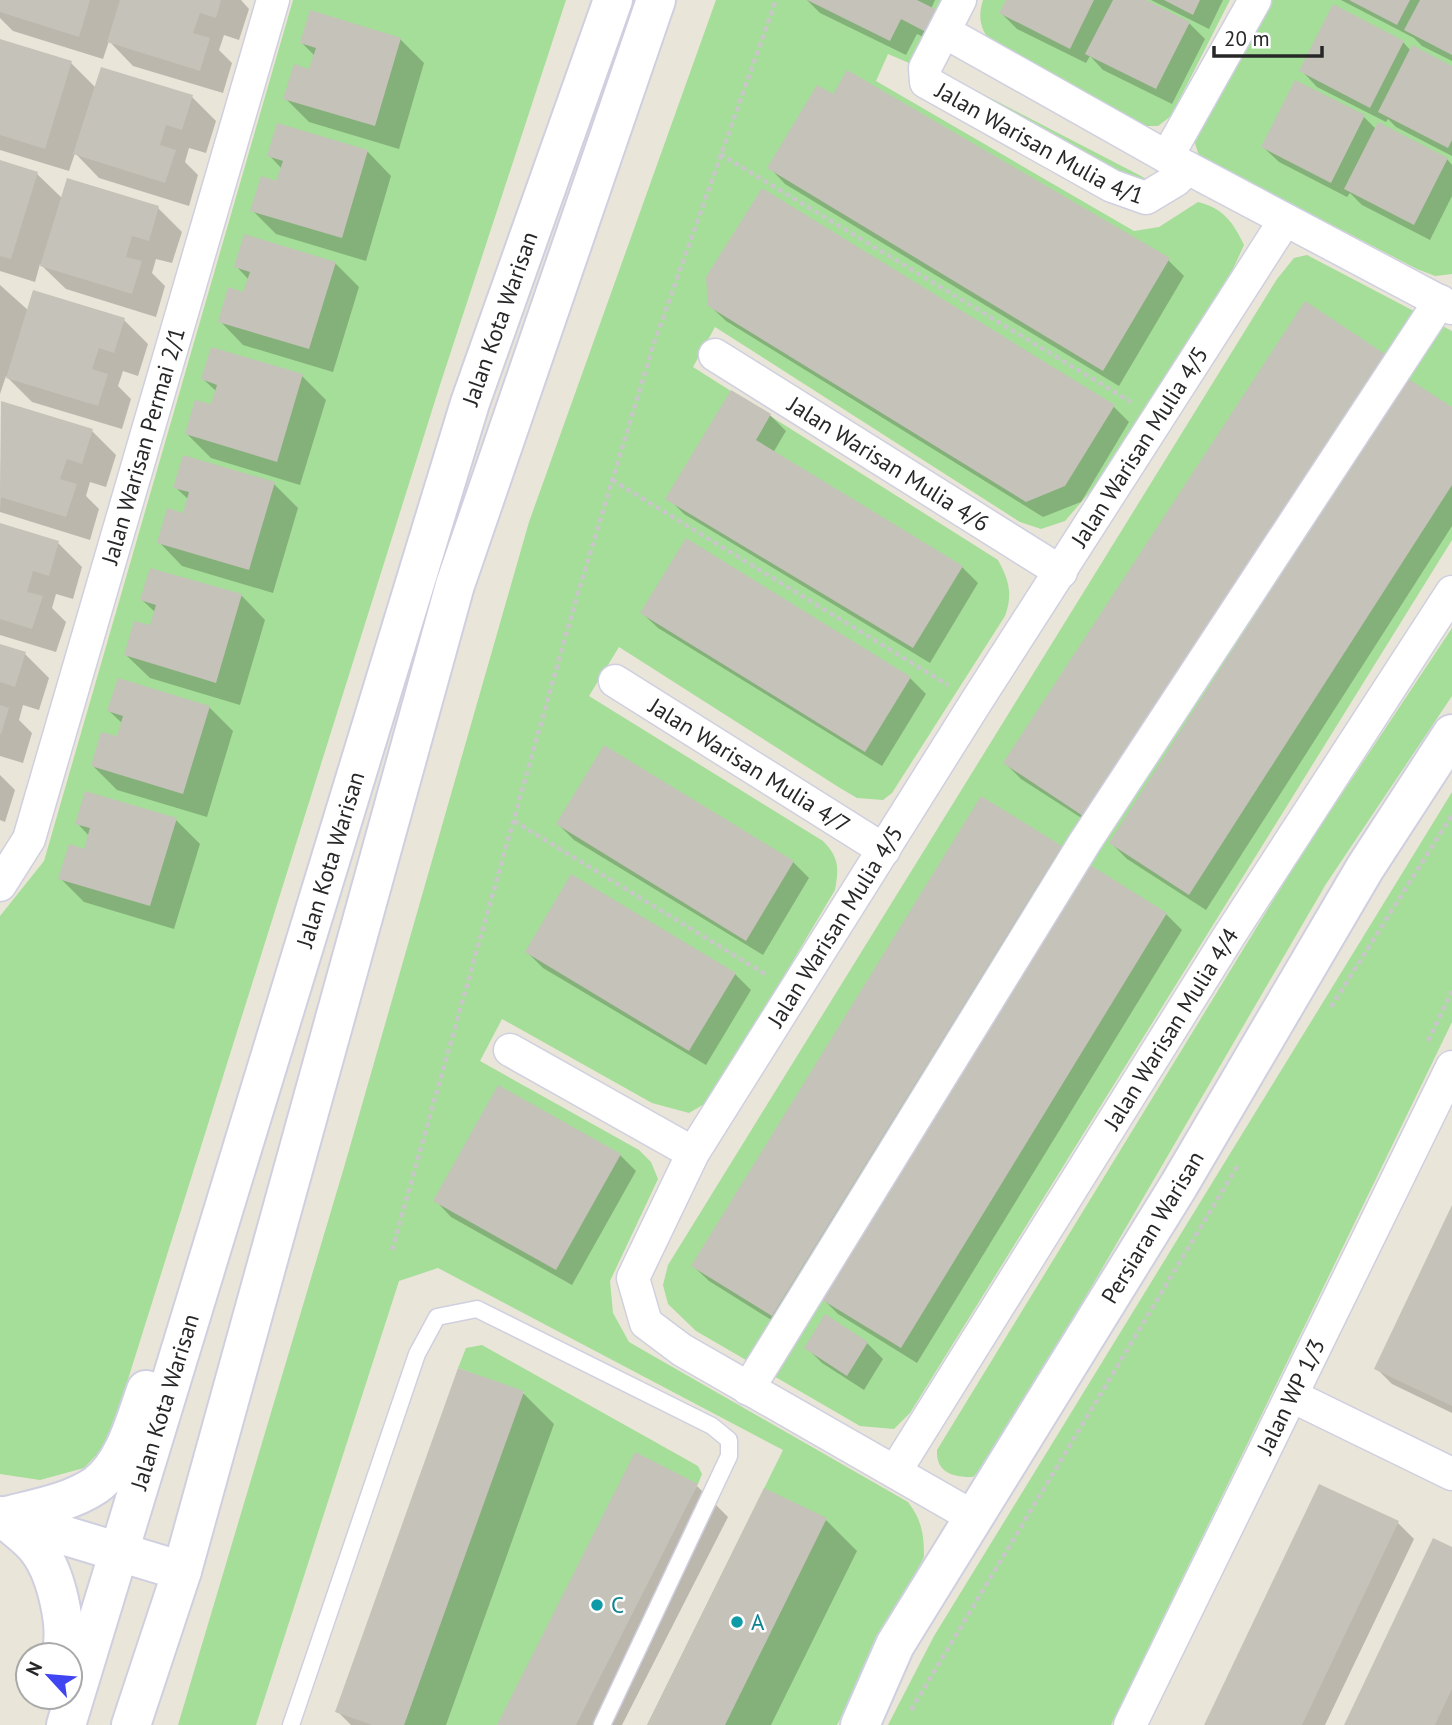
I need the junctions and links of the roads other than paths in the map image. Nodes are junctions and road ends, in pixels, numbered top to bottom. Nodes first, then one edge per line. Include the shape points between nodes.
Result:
1 (273, 0) edge
2 (613, 0) edge
3 (656, 0) edge
4 (960, 0) edge
5 (1255, 0) edge
6 (944, 32) junction
7 (1177, 162) junction
8 (1285, 220) junction
9 (1446, 304) edge
10 (716, 355) dead end
11 (1061, 572) junction
12 (1452, 592) edge
13 (615, 681) dead end
14 (1452, 734) edge
15 (884, 850) junction
16 (0, 885) edge
17 (510, 1050) dead end
18 (1452, 1067) edge
19 (693, 1153) junction
20 (211, 1255) junction
21 (748, 1389) junction
22 (1292, 1396) junction
23 (895, 1470) junction
24 (1452, 1474) edge
25 (1, 1516) edge
26 (975, 1518) junction
27 (121, 1552) junction
28 (182, 1571) junction
29 (65, 1641) edge
30 (66, 1725) edge
31 (131, 1725) edge
32 (291, 1725) edge
33 (602, 1725) edge
34 (859, 1725) edge
35 (1130, 1725) edge

1 - 16 street, Jalan Warisan Permai 2/1 via 29,839
2 - 20 street, Jalan Kota Warisan via 470,403
3 - 28 street, Jalan Kota Warisan via 455,585
4 - 6 street
5 - 7 street
6 - 7 street, Jalan Warisan Mulia 4/1
6 - 7 street, Jalan Warisan Mulia 4/1 via 925,68 926,82 1009,131 1112,186 1146,198 1176,180
7 - 8 street, Jalan Warisan Mulia 4/1
8 - 9 street, Jalan Warisan Mulia 4/1
8 - 11 street, Jalan Warisan Mulia 4/5
9 - 21 street via 1085,842
10 - 11 street, Jalan Warisan Mulia 4/6
11 - 15 street, Jalan Warisan Mulia 4/5
12 - 23 street, Jalan Warisan Mulia 4/4 via 1229,936
13 - 15 street, Jalan Warisan Mulia 4/7
14 - 26 street, Persiaran Warisan via 1365,867 1179,1185
15 - 19 street, Jalan Warisan Mulia 4/5
17 - 19 street
18 - 22 street, Jalan WP 1/3
19 - 21 street, Jalan Warisan Mulia 4/5 via 633,1278 646,1323
20 - 25 street via 171,1316 119,1458 97,1485 59,1502
20 - 27 street, Jalan Kota Warisan
21 - 23 street, Jalan Warisan Mulia 4/5
22 - 24 street
22 - 35 street, Jalan WP 1/3
23 - 26 street, Jalan Warisan Mulia 4/5
25 - 27 street
25 - 29 street via 39,1550 57,1585
26 - 34 street, Persiaran Warisan via 895,1646
27 - 28 street
27 - 30 street, Jalan Kota Warisan
28 - 31 street, Jalan Kota Warisan
32 - 33 lane via 417,1354 437,1317 477,1309 712,1426 729,1440 729,1456

